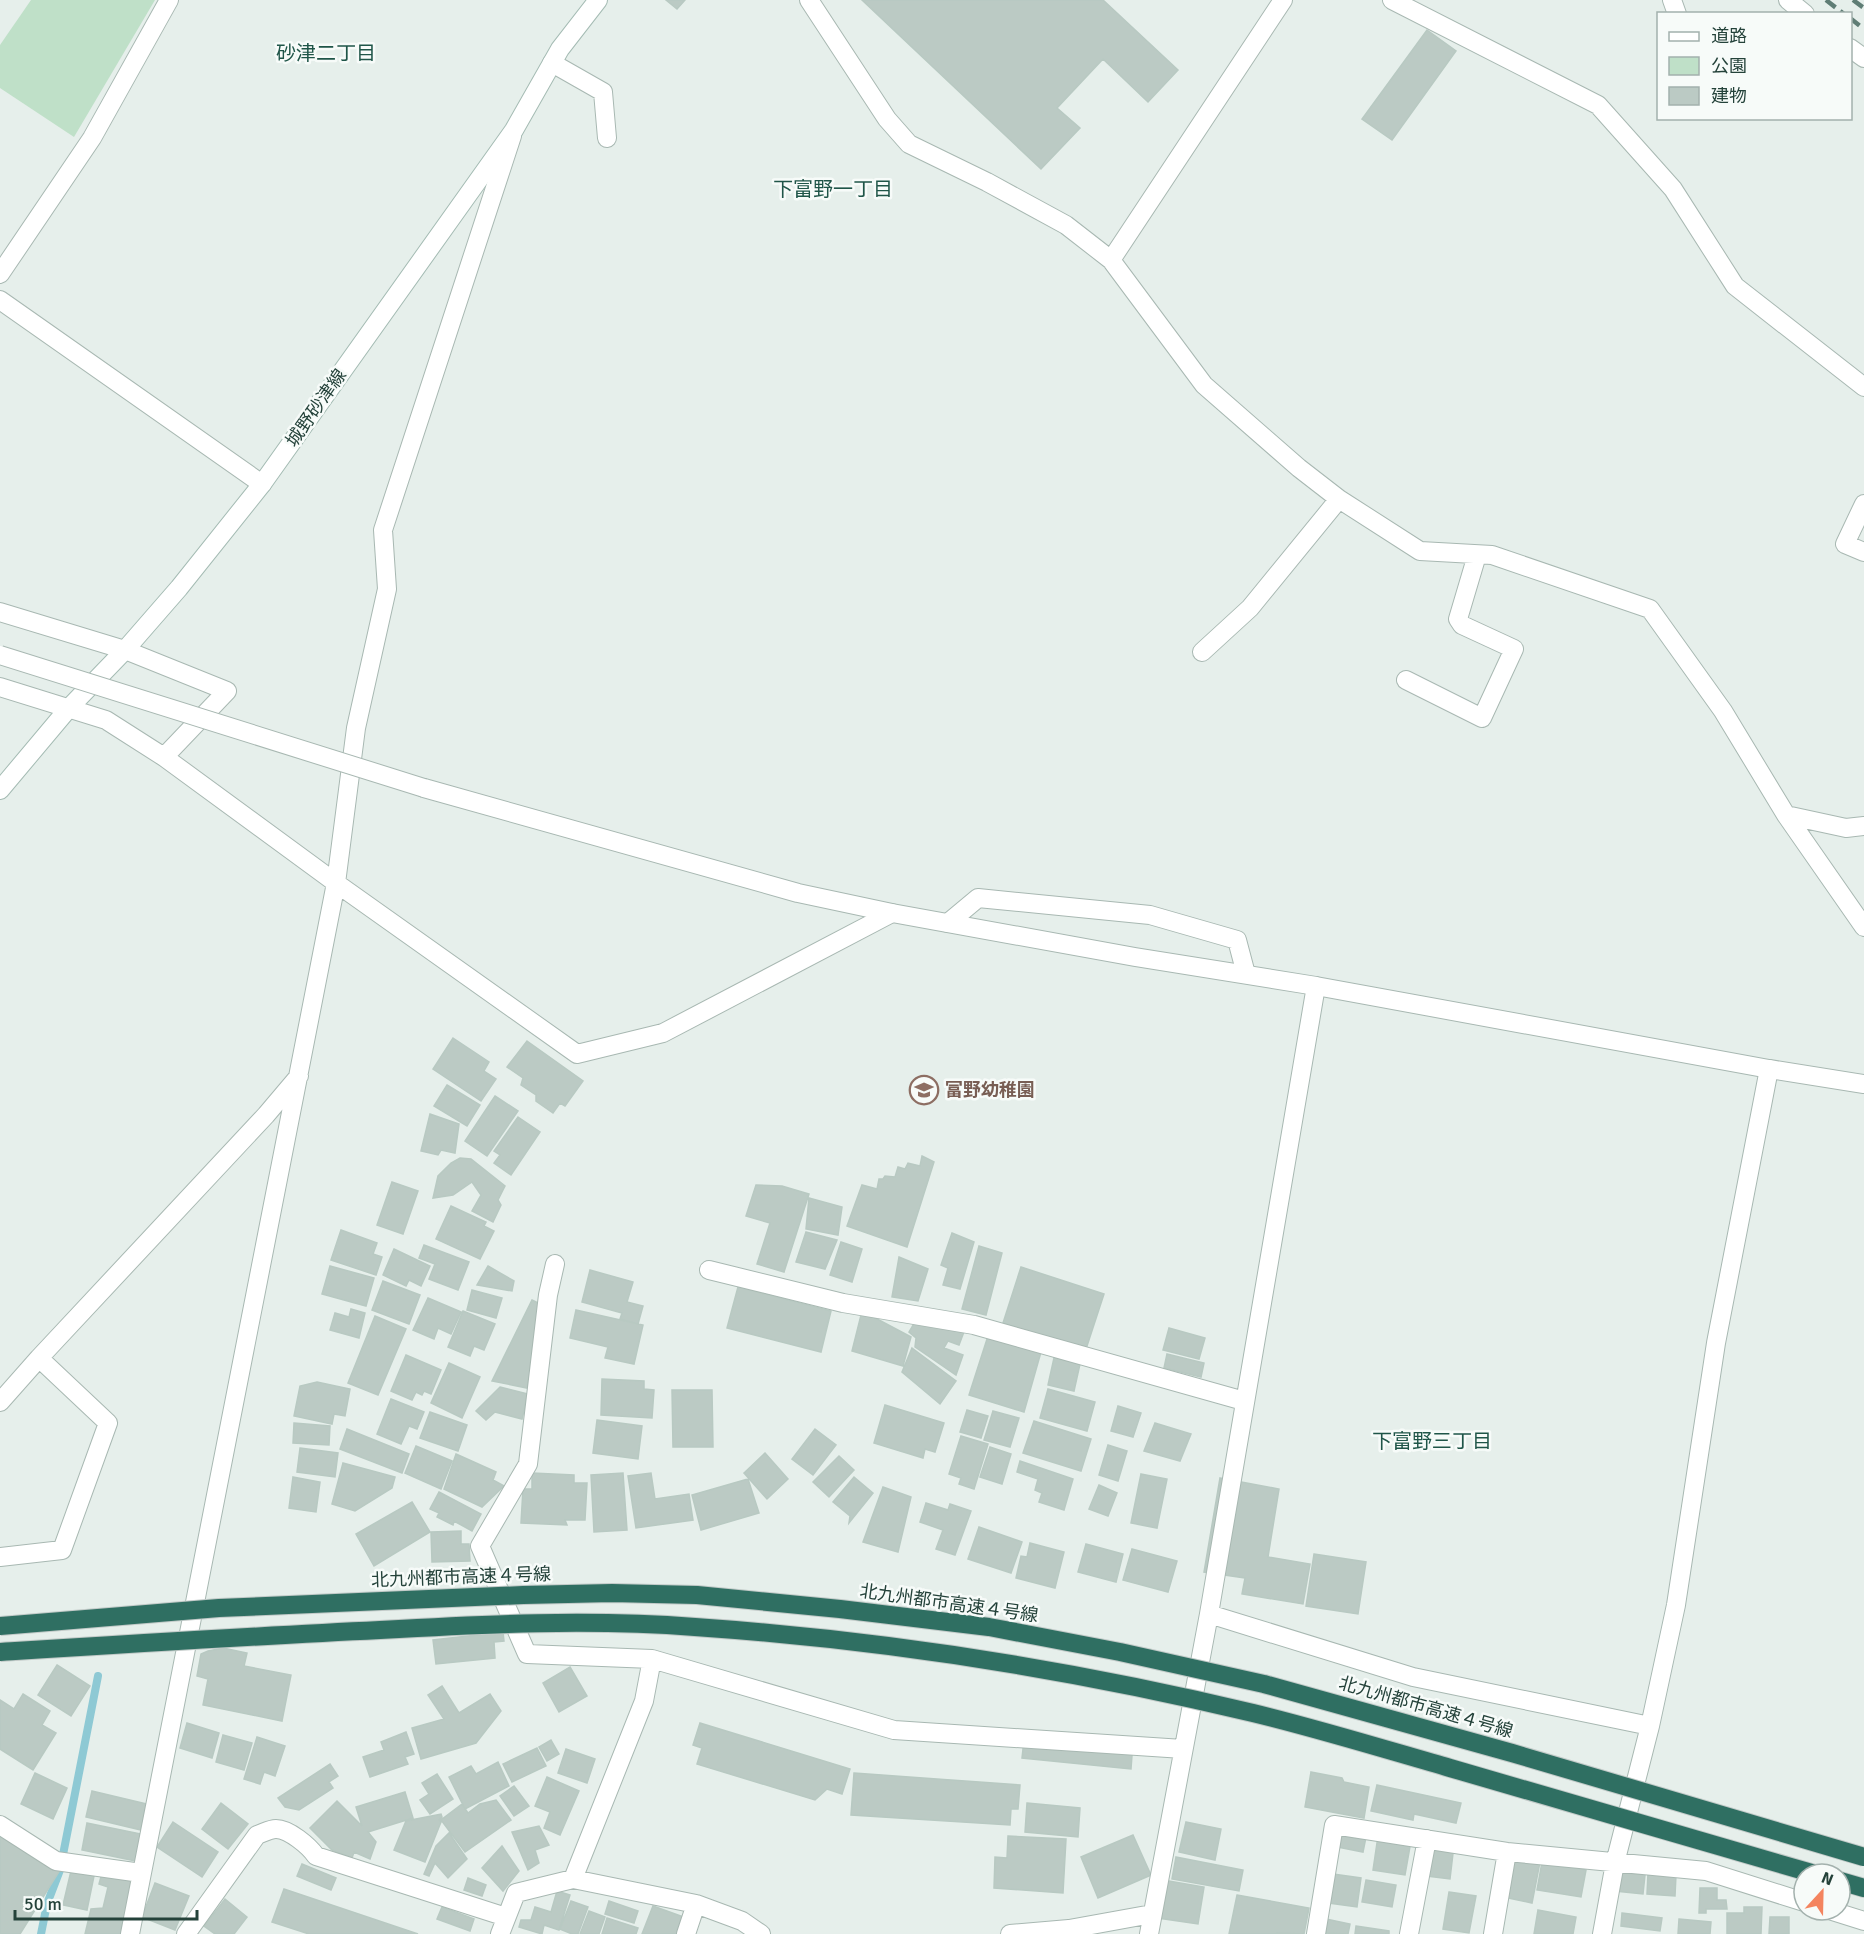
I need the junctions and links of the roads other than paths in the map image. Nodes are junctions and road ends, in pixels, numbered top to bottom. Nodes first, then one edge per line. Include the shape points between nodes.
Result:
1 (170, 0) edge
2 (598, 0) edge
3 (809, 0) edge
4 (1283, 0) edge
5 (1392, 0) edge
6 (1788, 0) edge
7 (1803, 12) edge
8 (1852, 49) edge
9 (1864, 58) edge
10 (552, 63) junction
11 (514, 130) junction
12 (608, 138) dead end
13 (1112, 260) junction
14 (0, 274) edge
15 (0, 300) edge
16 (1864, 387) edge
17 (262, 484) junction
18 (1339, 499) junction
19 (1864, 504) edge
20 (1864, 552) edge
21 (1476, 555) junction
22 (0, 612) edge
23 (125, 650) junction
24 (1202, 652) dead end
25 (0, 655) edge
26 (1406, 680) dead end
27 (0, 687) edge
28 (68, 709) junction
29 (164, 757) junction
30 (0, 790) edge
31 (1786, 815) junction
32 (1864, 826) edge
33 (336, 883) junction
34 (892, 913) junction
35 (948, 923) junction
36 (1864, 927) edge
37 (1246, 974) junction
38 (1316, 986) junction
39 (1769, 1069) junction
40 (300, 1075) junction
41 (1864, 1084) edge
42 (555, 1264) dead end
43 (708, 1270) dead end
44 (39, 1358) junction
45 (1244, 1401) junction
46 (0, 1402) edge
47 (0, 1557) edge
48 (1209, 1614) junction
49 (0, 1626) edge
50 (0, 1652) edge
51 (652, 1659) junction
52 (1650, 1726) junction
53 (1183, 1749) junction
54 (0, 1825) edge
55 (1427, 1839) junction
56 (1507, 1852) junction
57 (1864, 1857) edge
58 (1615, 1863) junction
59 (1792, 1867) edge
60 (141, 1874) junction
61 (573, 1879) junction
62 (1792, 1898) edge
63 (696, 1904) junction
64 (1152, 1914) junction
65 (503, 1926) edge
66 (130, 1934) edge
67 (186, 1934) edge
68 (686, 1934) edge
69 (761, 1934) edge
70 (1010, 1934) edge
71 (1149, 1934) edge
72 (1316, 1934) edge
73 (1409, 1934) edge
74 (1493, 1934) edge
75 (1602, 1934) edge

1 - 14 street via 92,138
2 - 10 street, 城野砂津線
3 - 13 street via 887,119 909,144 1066,225
4 - 13 street
5 - 16 street via 1598,105 1673,189 1735,286
6 - 7 street
8 - 9 street
10 - 11 street, 城野砂津線
10 - 12 street via 603,92
11 - 17 street, 城野砂津線
11 - 33 street via 383,530 387,589 356,728
13 - 18 street via 1204,385
15 - 17 street
17 - 23 street, 城野砂津線
18 - 21 street via 1420,551
18 - 24 street via 1250,608
19 - 20 street via 1845,544
21 - 26 street via 1458,619 1462,625 1514,649 1482,718
21 - 31 street via 1492,555 1650,609 1723,711
22 - 23 street
23 - 28 street, 城野砂津線
23 - 29 street via 227,691
25 - 34 street, bridge via 424,788 798,893
27 - 28 street
28 - 29 street via 106,720
28 - 30 street, 城野砂津線
29 - 33 street
31 - 32 street via 1846,828
31 - 36 street
33 - 34 street via 577,1054 663,1033
33 - 40 street
34 - 35 street
35 - 37 street
35 - 37 street via 978,898 1150,915 1238,940
37 - 38 street
38 - 39 street
38 - 45 street
39 - 41 street
39 - 52 street via 1716,1343 1676,1605
40 - 44 street
40 - 60 street
42 - 51 street via 528,1464 480,1546 527,1654
43 - 45 street via 843,1303 974,1325
44 - 46 street
44 - 47 street via 108,1423 62,1550
45 - 48 street
48 - 52 street via 1413,1677
48 - 53 street
49 - 57 highway, 北九州都市高速４号線, bridge via 219,1608 534,1595 697,1594 989,1627 1264,1684
50 - 59 highway, bridge via 519,1623 693,1626 838,1639 1108,1681 1254,1713
51 - 53 street via 894,1730
51 - 61 street via 644,1701
52 - 58 street
53 - 64 street
54 - 60 street via 56,1861
55 - 56 street
55 - 72 street via 1334,1825
55 - 73 street
56 - 58 street
56 - 74 street
58 - 62 street via 1706,1871
58 - 75 street
60 - 66 street
61 - 63 street
61 - 65 street via 516,1893
63 - 68 street
63 - 69 street via 742,1921
64 - 70 street via 1069,1929
64 - 71 street
65 - 67 street via 316,1856 310,1847 275,1828 257,1835

